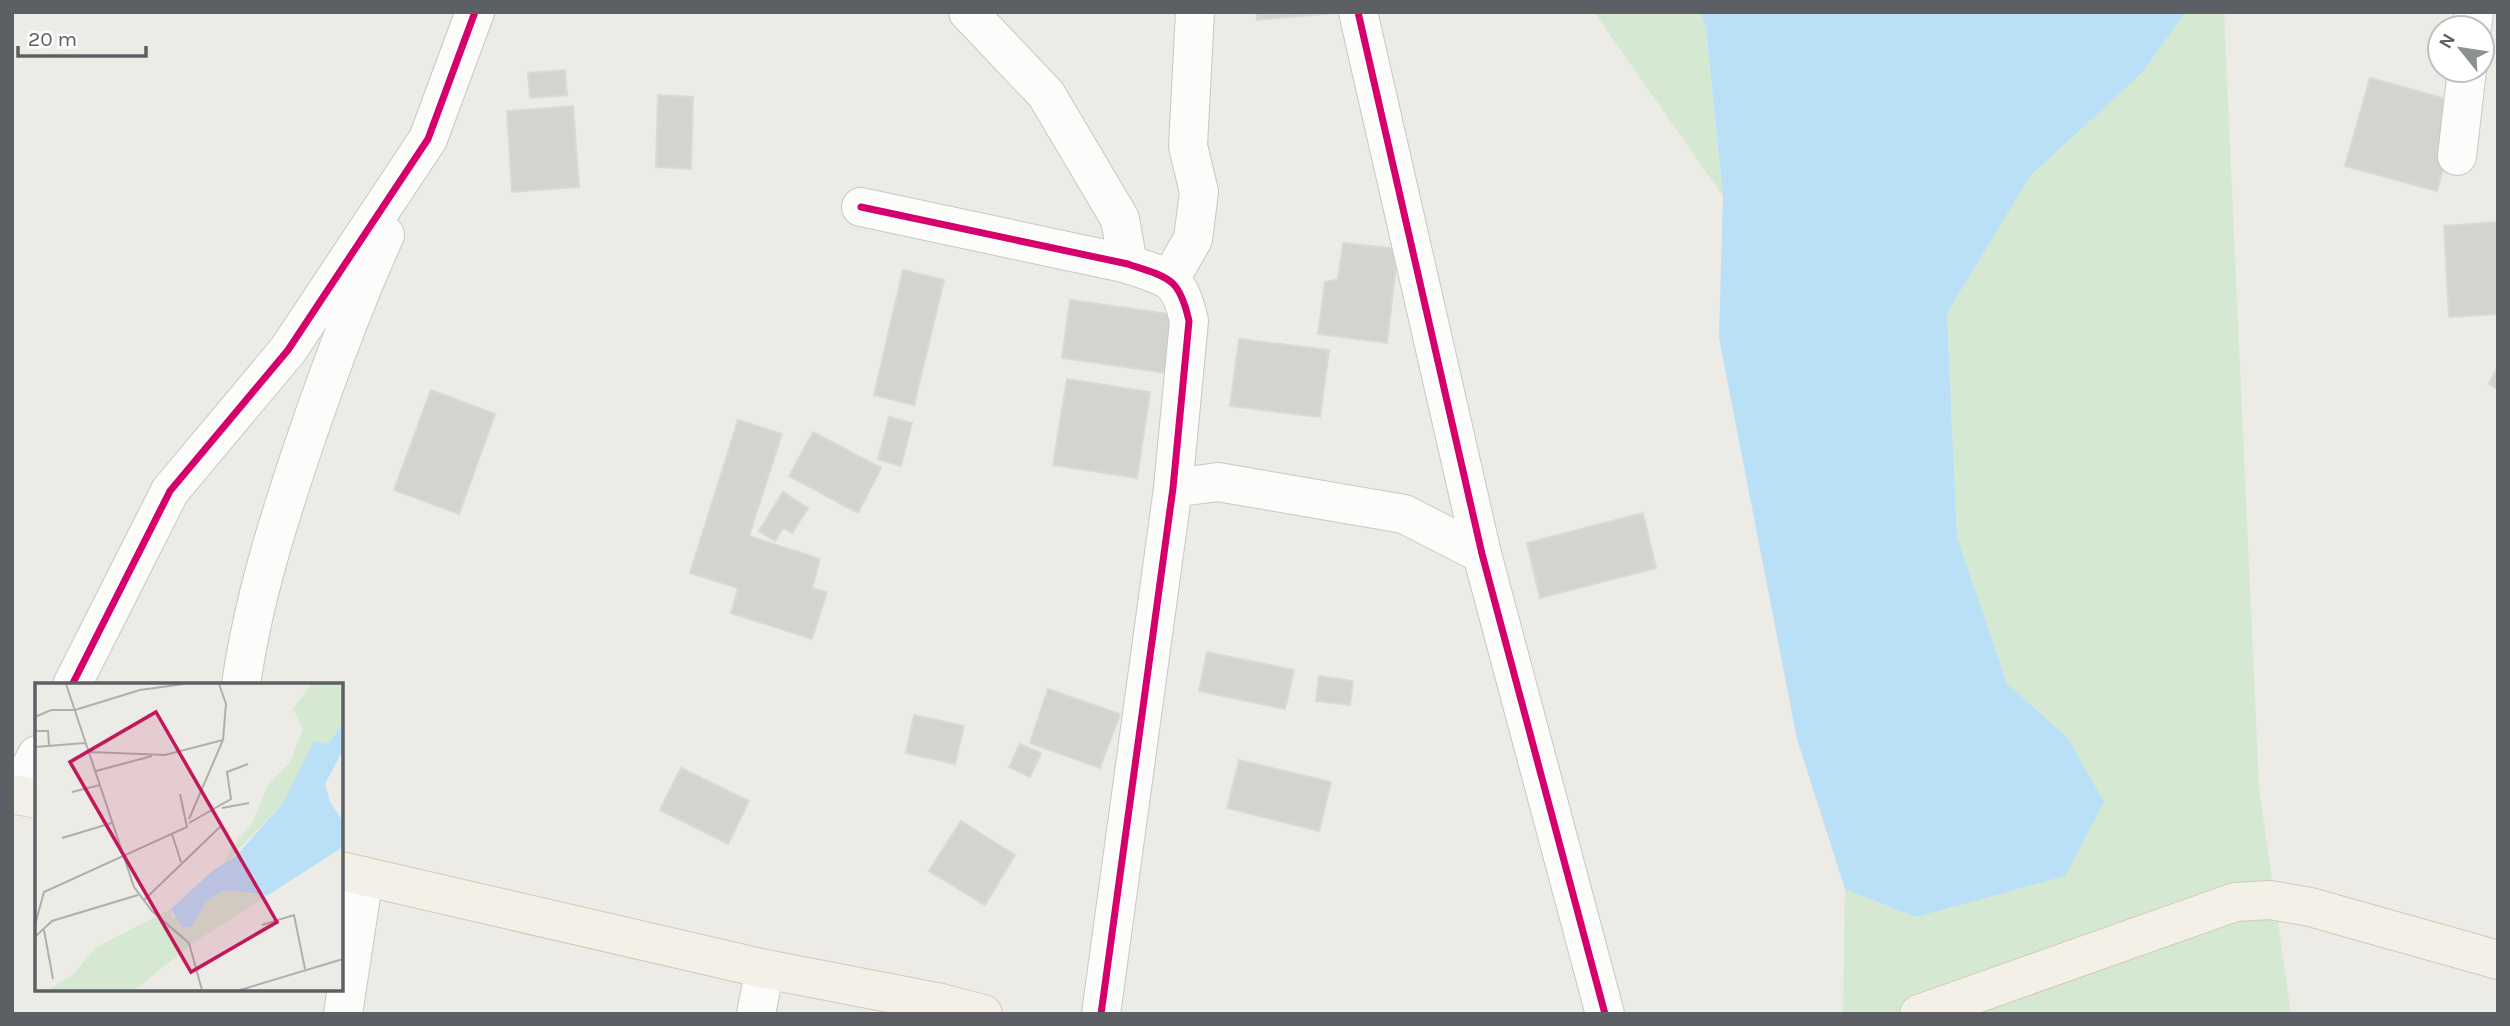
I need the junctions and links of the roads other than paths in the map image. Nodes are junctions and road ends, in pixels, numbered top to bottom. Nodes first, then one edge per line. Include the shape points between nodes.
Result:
1 (475, 12) edge
2 (968, 12) edge
3 (1195, 12) edge
4 (1358, 12) edge
5 (2466, 84) edge
6 (428, 139) junction
7 (2457, 156) dead end
8 (861, 207) dead end
9 (1128, 264) junction
10 (1170, 279) junction
11 (1173, 488) junction
12 (1482, 554) junction
13 (73, 683) edge
14 (241, 683) edge
15 (35, 760) edge
16 (22, 795) edge
17 (353, 873) edge
18 (2498, 960) edge
19 (765, 969) junction
20 (939, 1008) edge
21 (343, 1014) edge
22 (756, 1014) edge
23 (983, 1014) edge
24 (1101, 1014) edge
25 (1605, 1014) edge
26 (1919, 1014) edge

1 - 6 street
2 - 9 street via 1046,94 1120,219
3 - 10 street via 1188,146 1199,192 1193,239
4 - 12 street
5 - 7 street
6 - 13 street via 288,350 170,491
6 - 14 street via 331,368 277,523
8 - 9 street
9 - 10 street
10 - 11 street via 1184,296 1189,321
11 - 12 street via 1219,482 1404,514
11 - 24 street
12 - 25 street
15 - 16 street
17 - 19 main road
17 - 21 street
18 - 26 main road via 2310,907 2270,900 2235,902
19 - 20 main road
19 - 22 street
20 - 23 main road

